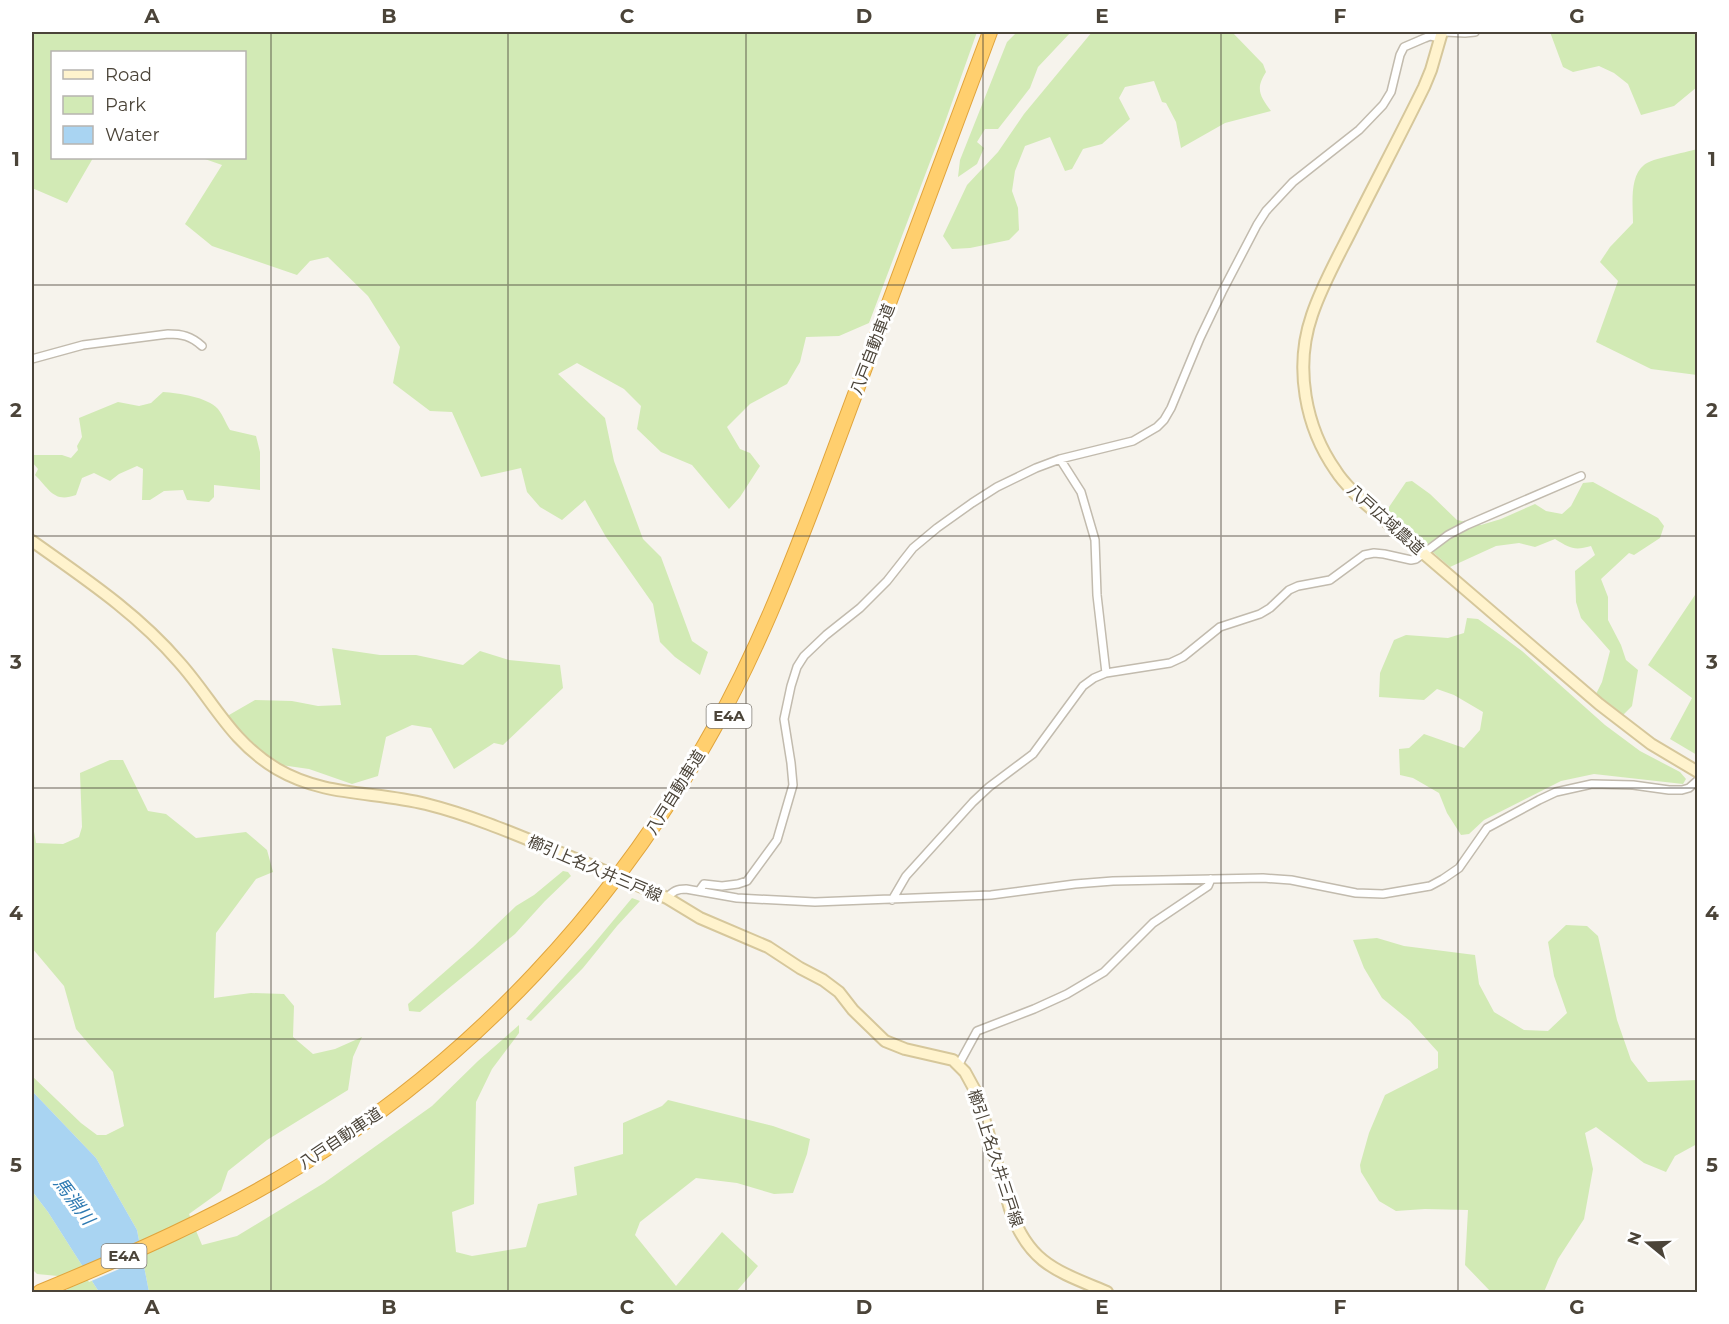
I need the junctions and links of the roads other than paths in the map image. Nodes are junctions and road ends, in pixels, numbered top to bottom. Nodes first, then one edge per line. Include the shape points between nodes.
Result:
1 (990, 32) edge
2 (999, 32) edge
3 (1475, 32) edge
4 (1442, 34) edge
5 (202, 346) dead end
6 (32, 359) edge
7 (1060, 459) junction
8 (1581, 476) dead end
9 (32, 542) edge
10 (1423, 554) junction
11 (1106, 673) junction
12 (1698, 772) edge
13 (1698, 780) edge
14 (1211, 879) junction
15 (699, 891) junction
16 (667, 898) junction
17 (892, 900) junction
18 (958, 1064) junction
19 (209, 1219) junction
20 (40, 1293) edge
21 (58, 1293) edge
22 (1107, 1293) edge

1 - 19 highway, 八戸自動車道 / E4A via 791,565 714,730 669,803 633,857 563,944 457,1050 347,1135
2 - 19 highway, 八戸自動車道 / E4A via 797,568 747,681 676,807 569,948 461,1055 409,1099 302,1173
3 - 4 street
4 - 7 street via 1404,47 1391,92 1383,105 1359,130 1293,182 1266,212 1222,292 1164,420 1133,441
4 - 10 main road, 八戸広域農道 via 1424,87 1318,298 1307,332 1304,364 1310,418 1336,473
5 - 6 street via 188,336 168,334 83,345
7 - 11 street via 1082,492 1095,540
7 - 15 street via 997,487 937,528 860,608 804,656 797,667 784,719 793,785 777,840 747,881 722,886 704,884
8 - 10 street via 1467,525
9 - 16 main road, 櫛引上名久井三戸線, bridge via 102,591 156,638 229,728 276,768 321,788 450,810
10 - 11 street via 1416,560 1364,555 1330,580 1298,586 1260,614 1221,627 1170,663
10 - 12 main road, 八戸広域農道 via 1607,711
11 - 17 street via 1083,686 1033,754 973,802 906,876
13 - 14 street via 1682,790 1592,784 1557,792 1487,828 1459,868 1422,888 1368,895 1279,879
14 - 17 street via 1113,881 991,896
14 - 18 street via 1208,886 1153,923 1104,972 1067,994 977,1031
15 - 16 street via 678,889
15 - 17 street via 737,898 815,902
16 - 18 main road, 櫛引上名久井三戸線 via 693,915 768,947 823,980 885,1041
18 - 22 main road, 櫛引上名久井三戸線 via 977,1094 1010,1209 1027,1244 1051,1267
19 - 20 highway, 八戸自動車道 / E4A
19 - 21 highway, 八戸自動車道 / E4A via 146,1254

